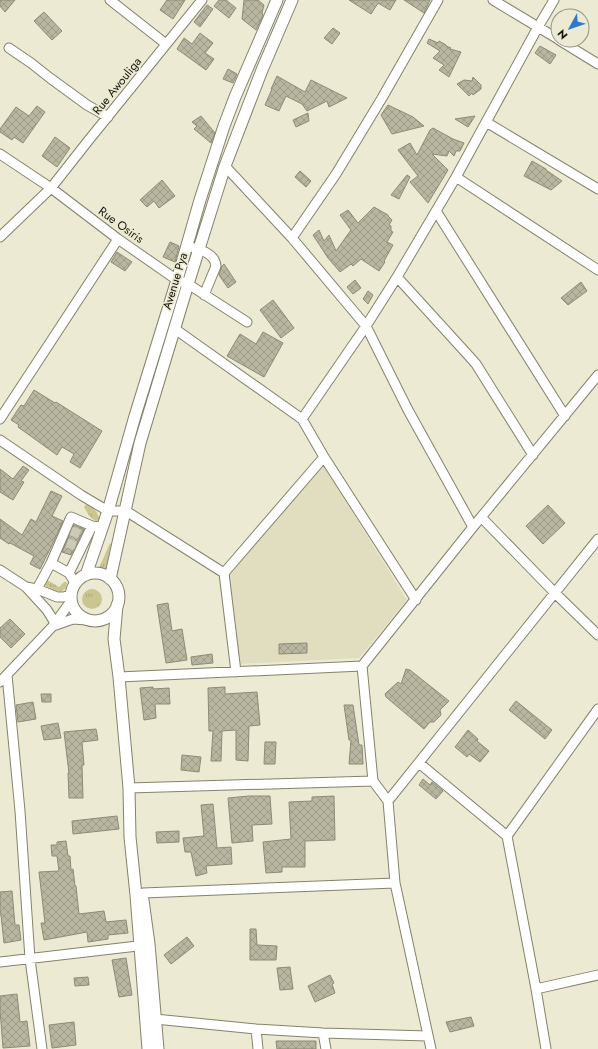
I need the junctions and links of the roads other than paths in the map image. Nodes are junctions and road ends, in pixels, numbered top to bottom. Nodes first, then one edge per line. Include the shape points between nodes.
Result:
1 (110, 0) edge
2 (202, 0) edge
3 (277, 0) edge
4 (438, 0) edge
5 (493, 0) edge
6 (554, 0) edge
7 (289, 1) edge
8 (538, 27) junction
9 (550, 34) edge
10 (166, 44) junction
11 (9, 48) dead end
12 (572, 48) edge
13 (598, 64) edge
14 (108, 117) junction
15 (486, 122) junction
16 (0, 154) edge
17 (225, 166) junction
18 (456, 177) junction
19 (51, 188) junction
20 (598, 189) edge
21 (436, 211) junction
22 (0, 237) edge
23 (292, 238) junction
24 (118, 239) junction
25 (187, 246) junction
26 (199, 249) junction
27 (598, 270) edge
28 (397, 277) junction
29 (177, 280) junction
30 (188, 284) junction
31 (204, 295) junction
32 (247, 322) dead end
33 (366, 326) junction
34 (175, 329) junction
35 (598, 375) edge
36 (565, 416) junction
37 (0, 419) edge
38 (302, 419) junction
39 (0, 440) edge
40 (533, 455) junction
41 (324, 457) junction
42 (126, 511) junction
43 (108, 512) junction
44 (481, 518) junction
45 (97, 526) junction
46 (473, 527) junction
47 (598, 539) edge
48 (51, 563) junction
49 (0, 570) edge
50 (224, 572) junction
51 (69, 573) junction
52 (86, 574) junction
53 (110, 579) junction
54 (75, 583) junction
55 (26, 588) junction
56 (37, 589) junction
57 (555, 593) junction
58 (71, 598) junction
59 (416, 600) junction
60 (117, 605) junction
61 (104, 619) junction
62 (87, 620) junction
63 (54, 624) junction
64 (598, 634) edge
65 (114, 640) junction
66 (362, 666) junction
67 (236, 672) junction
68 (7, 675) junction
69 (119, 677) junction
70 (0, 682) edge
71 (598, 710) edge
72 (419, 763) junction
73 (373, 781) junction
74 (129, 788) junction
75 (388, 801) junction
76 (129, 809) junction
77 (507, 836) junction
78 (395, 882) junction
79 (142, 893) junction
80 (145, 945) junction
81 (30, 959) junction
82 (0, 962) edge
83 (598, 975) edge
84 (536, 989) junction
85 (155, 1019) junction
86 (256, 1029) junction
87 (323, 1033) junction
88 (428, 1036) junction
89 (42, 1049) edge
90 (148, 1049) edge
91 (158, 1049) edge
92 (258, 1049) edge
93 (326, 1049) edge
94 (431, 1049) edge
95 (546, 1049) edge

1 - 10 street
2 - 10 street, Rue Awouliga
3 - 25 main road, Avenue Pya via 224,126
4 - 23 street via 336,174
5 - 8 street
6 - 8 street
7 - 17 main road, Avenue Pya
8 - 9 street
8 - 15 street
10 - 14 street, Rue Awouliga
11 - 14 street via 87,105
12 - 13 street
14 - 19 street, Rue Awouliga
15 - 18 street
15 - 20 street
16 - 19 street, Rue Osiris
17 - 23 street
17 - 26 main road, Avenue Pya
18 - 21 street
18 - 27 street
19 - 22 street, Rue Awouliga
19 - 24 street, Rue Osiris
21 - 28 street
21 - 36 street
23 - 33 street
24 - 29 street, Rue Osiris
24 - 37 street
25 - 26 street
25 - 29 main road, Avenue Pya
26 - 30 main road, Avenue Pya
26 - 31 street via 212,256 216,262
28 - 33 street
28 - 40 street via 476,364
29 - 30 street, Rue Osiris
29 - 43 main road, Avenue Pya
30 - 31 street, Rue Osiris
30 - 34 main road, Avenue Pya
31 - 32 street, Rue Osiris
33 - 38 street
33 - 46 street
34 - 38 street
34 - 42 main road, Avenue Pya via 140,443
35 - 36 street
36 - 40 street
38 - 41 street
39 - 43 street
40 - 44 street
41 - 50 street
41 - 59 street
42 - 43 street
42 - 50 street
42 - 53 main road, Avenue Pya
43 - 45 main road, Avenue Pya
44 - 46 street
44 - 57 street
45 - 48 street via 71,517 64,542
45 - 51 street via 84,536
45 - 52 main road, Avenue Pya via 95,551
46 - 59 street
47 - 57 street
48 - 51 street
48 - 56 street
49 - 55 street
50 - 67 street
51 - 54 street
52 - 53 main road via 103,574
52 - 54 main road
53 - 60 main road via 118,591
54 - 58 main road
55 - 56 street
55 - 63 street via 47,610
56 - 58 street via 57,598
57 - 64 street
57 - 72 street
58 - 62 main road via 74,609
58 - 63 street
59 - 66 street
60 - 61 main road via 110,616
60 - 65 main road
61 - 62 main road
61 - 65 main road
62 - 63 street via 73,619
63 - 68 street
65 - 69 main road
66 - 67 street
66 - 73 street
67 - 69 street
68 - 70 street
68 - 81 street
69 - 74 main road
71 - 77 street
72 - 75 street
72 - 77 street
73 - 74 street
73 - 75 street
74 - 76 main road
75 - 78 street
76 - 79 main road via 136,837
76 - 80 main road via 136,895
77 - 84 street
78 - 79 street
78 - 88 street
79 - 80 main road
80 - 81 street
80 - 85 main road
80 - 90 main road
81 - 82 street
81 - 89 street
83 - 84 street
84 - 95 street
85 - 86 street
85 - 91 main road
86 - 87 street
86 - 92 street
87 - 88 street
87 - 93 street
88 - 94 street

